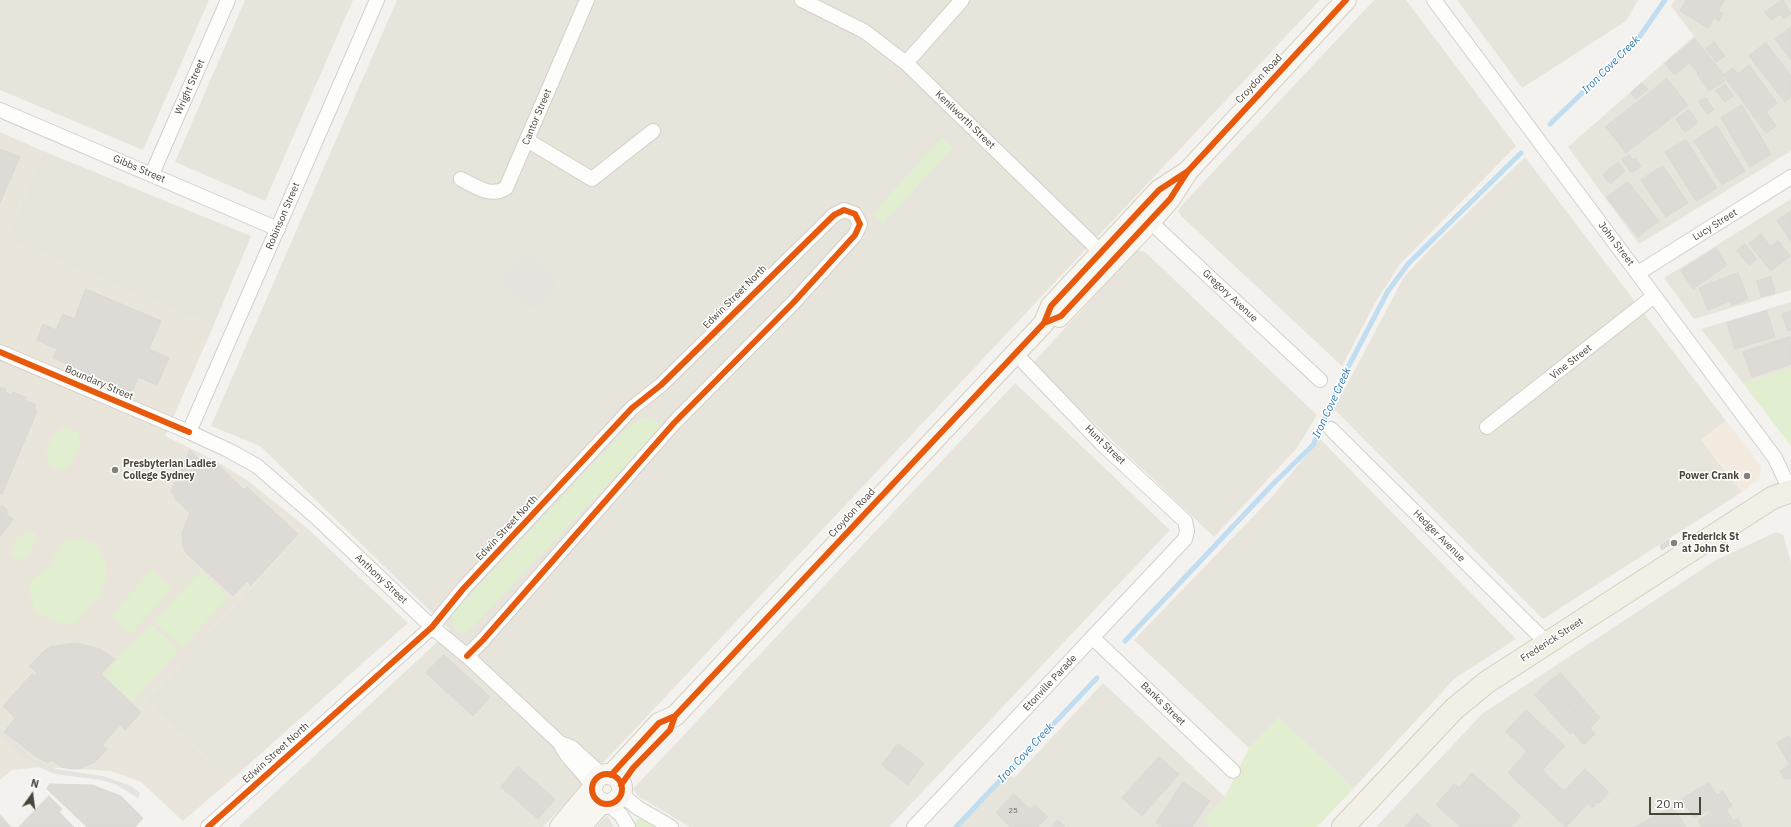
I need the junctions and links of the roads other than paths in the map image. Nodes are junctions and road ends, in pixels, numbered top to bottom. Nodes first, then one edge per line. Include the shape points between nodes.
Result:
1 (228, 0) edge
2 (377, 0) edge
3 (587, 0) edge
4 (802, 0) edge
5 (962, 0) edge
6 (1346, 0) edge
7 (1434, 0) edge
8 (906, 63) junction
9 (0, 110) edge
10 (652, 130) dead end
11 (527, 140) junction
12 (152, 174) junction
13 (1791, 177) edge
14 (461, 179) dead end
15 (1145, 217) junction
16 (278, 228) junction
17 (1106, 257) junction
18 (1638, 273) junction
19 (1654, 296) junction
20 (0, 352) edge
21 (1015, 353) junction
22 (1320, 380) dead end
23 (1487, 428) dead end
24 (1331, 429) dead end
25 (190, 432) junction
26 (1791, 491) edge
27 (1185, 539) joint
28 (432, 627) junction
29 (1093, 638) junction
30 (1547, 643) junction
31 (466, 656) junction
32 (1233, 771) dead end
33 (606, 789) junction
34 (208, 827) edge
35 (560, 827) edge
36 (580, 827) edge
37 (628, 827) edge
38 (672, 827) edge
39 (914, 827) edge
40 (1343, 827) edge

1 - 12 street, Wright Street
2 - 16 street, Robinson Street
3 - 11 street, Cantor Street
4 - 8 street, Kenilworth Street via 864,31
5 - 8 street
6 - 15 street, Croydon Road via 1188,171 1160,190
7 - 18 street, John Street
8 - 17 street, Kenilworth Street
9 - 12 street, Gibbs Street
10 - 11 street via 592,179
11 - 14 street, Cantor Street via 506,188 500,192 489,193
12 - 16 street, Gibbs Street
13 - 18 street, Lucy Street
15 - 17 street, Croydon Road
15 - 22 street, Gregory Avenue
16 - 25 street, Robinson Street
17 - 21 street, Croydon Road via 1051,306 1044,323
18 - 19 street, John Street
19 - 23 street, Vine Street
19 - 26 street, John Street via 1775,458
20 - 25 street, Boundary Street
21 - 27 street, Hunt Street via 1101,443 1184,521 1188,531
21 - 33 street, Croydon Road via 675,716 658,723
24 - 30 street, Hedger Avenue
25 - 28 street, Anthony Street via 257,466 321,521
26 - 30 main road, Frederick Street via 1772,498
27 - 29 street, Etonville Parade
28 - 31 street, Anthony Street
28 - 31 street, Edwin Street North via 463,589 632,408 661,385 838,211 844,210 855,214 860,224 855,235 793,303 674,423 483,640
28 - 34 street, Edwin Street North
29 - 32 street, Banks Street
29 - 39 street, Etonville Parade
30 - 40 main road, Frederick Street via 1487,682 1454,709
31 - 33 street, Anthony Street via 560,743 564,754 583,773
33 - 35 street, Croydon Road
33 - 36 street, Croydon Road
33 - 37 street, Anthony Street
33 - 38 street, Anthony Street

